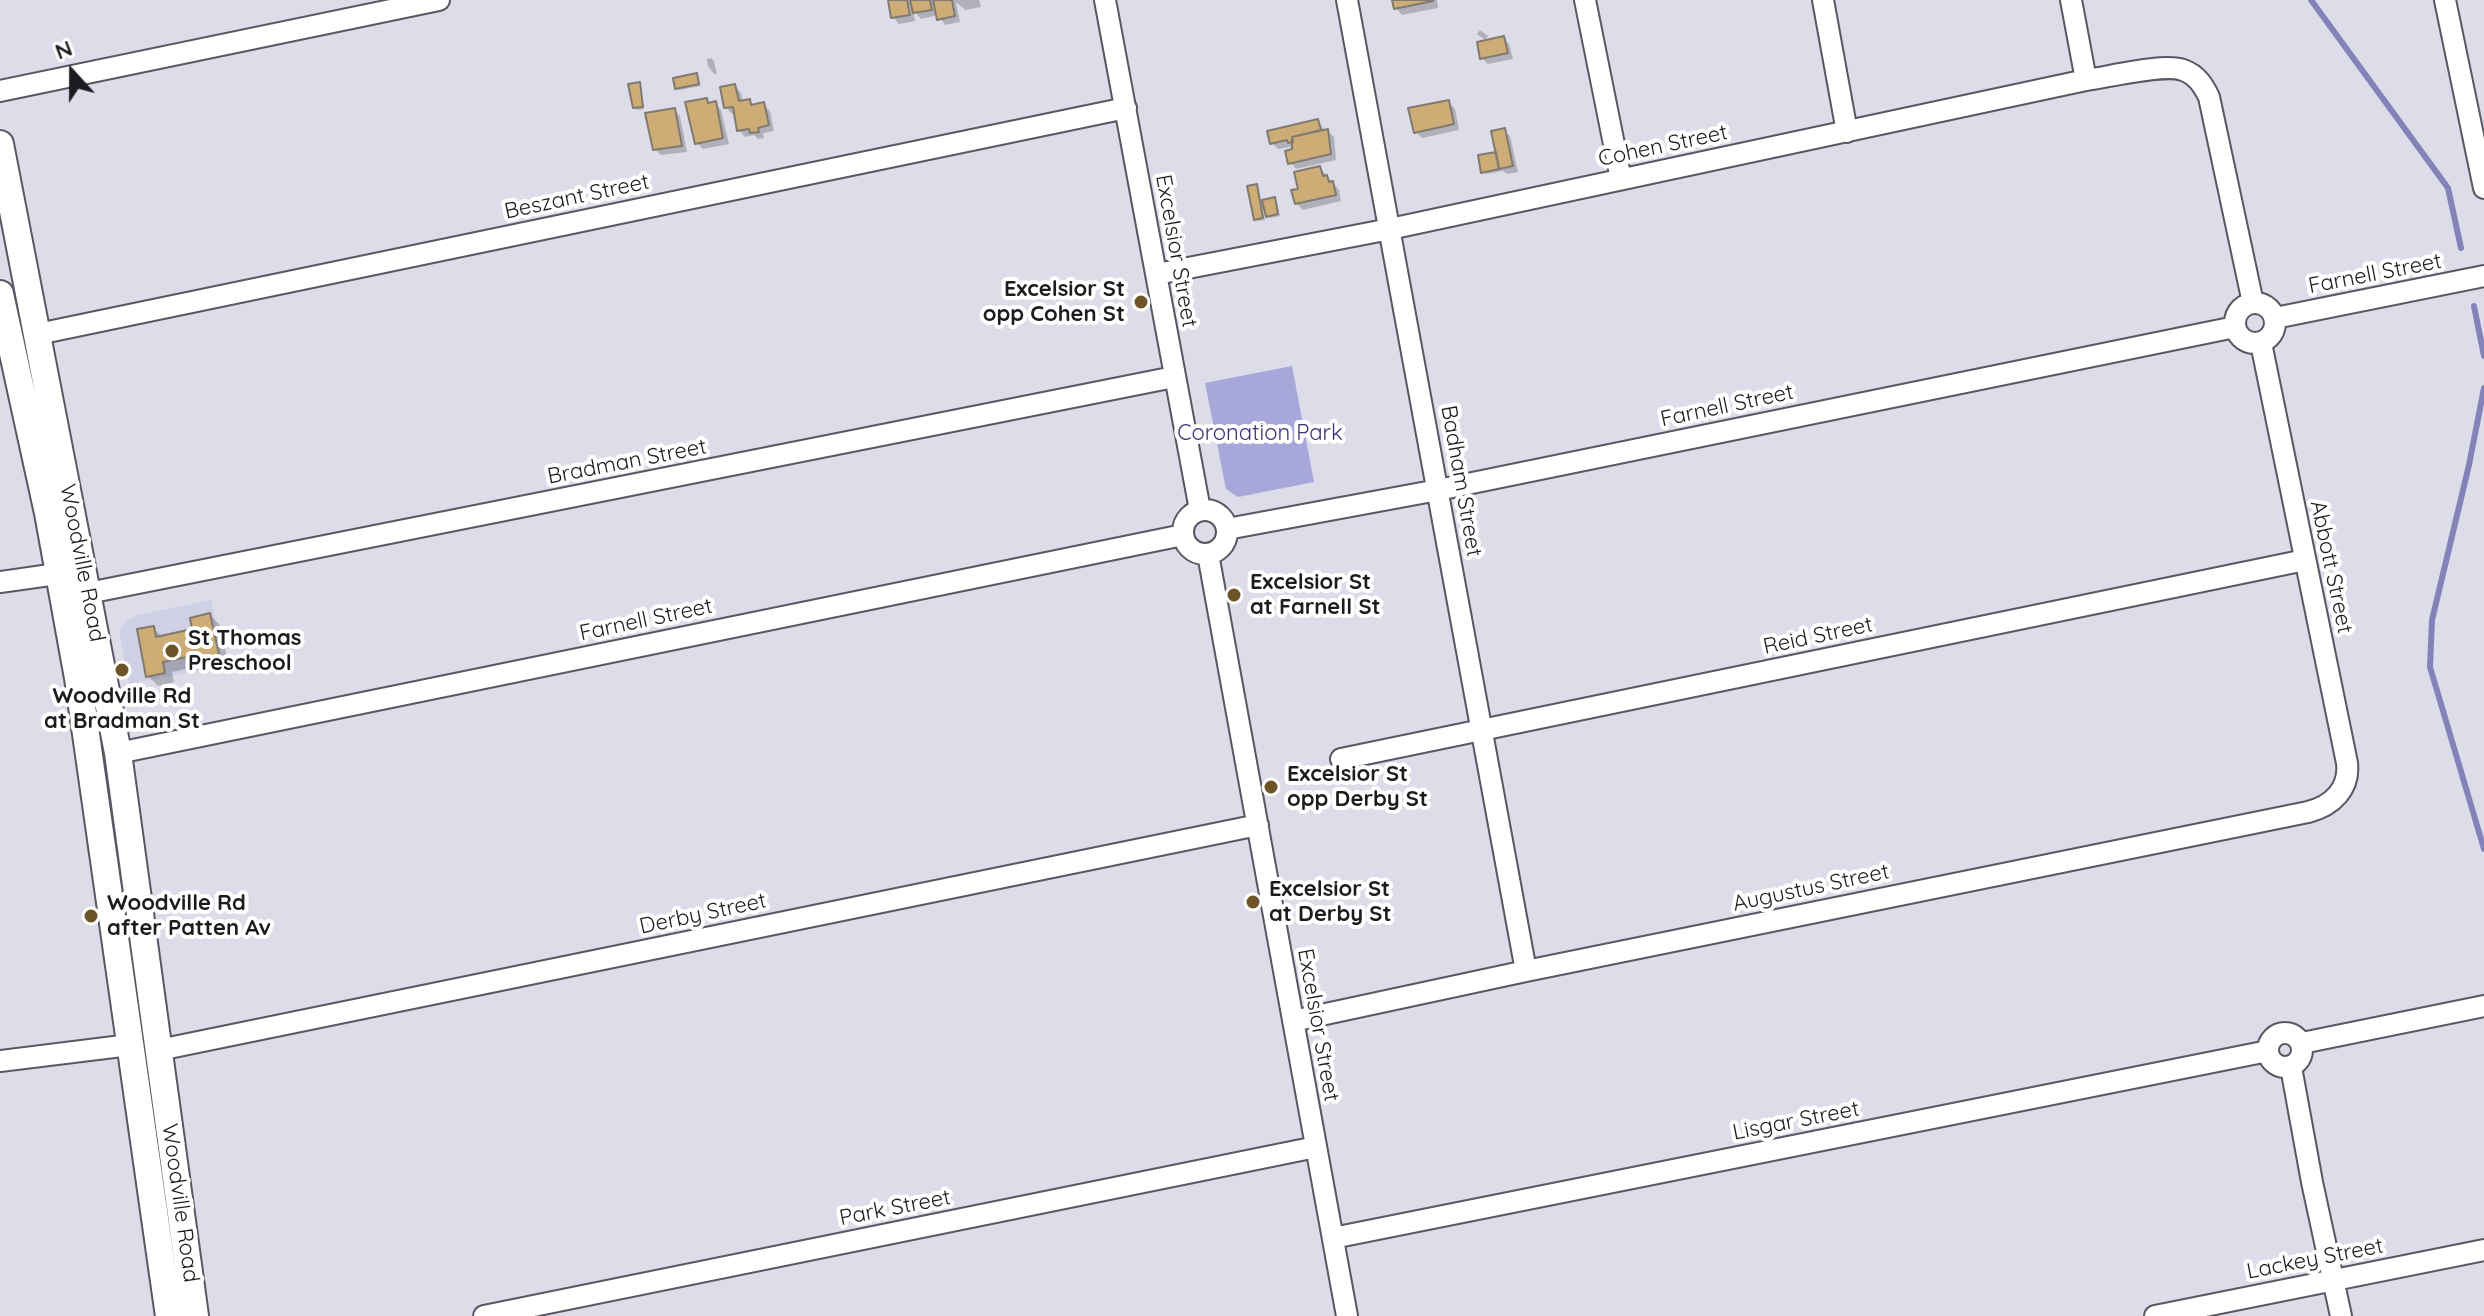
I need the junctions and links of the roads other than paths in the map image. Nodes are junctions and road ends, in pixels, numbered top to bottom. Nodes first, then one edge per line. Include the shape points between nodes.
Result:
1 (439, 0) edge
2 (1105, 0) edge
3 (1347, 0) edge
4 (1585, 0) edge
5 (1823, 0) edge
6 (2071, 0) edge
7 (2445, 0) edge
8 (2086, 80) junction
9 (0, 91) edge
10 (1126, 108) junction
11 (1847, 132) junction
12 (0, 144) edge
13 (1621, 179) junction
14 (2484, 188) edge
15 (1390, 229) junction
16 (1157, 274) junction
17 (2484, 276) edge
18 (0, 294) edge
19 (2253, 303) junction
20 (2275, 318) junction
21 (2235, 327) junction
22 (38, 334) junction
23 (2261, 343) junction
24 (1174, 377) junction
25 (1438, 490) junction
26 (1200, 510) junction
27 (1227, 529) junction
28 (1183, 535) junction
29 (1208, 554) junction
30 (2305, 560) junction
31 (57, 574) junction
32 (0, 582) edge
33 (88, 593) junction
34 (1482, 729) junction
35 (118, 753) junction
36 (1341, 759) dead end
37 (2335, 798) joint
38 (1258, 825) junction
39 (1526, 971) junction
40 (2484, 1006) edge
41 (1293, 1021) junction
42 (2302, 1043) junction
43 (130, 1045) junction
44 (159, 1050) junction
45 (2268, 1051) junction
46 (0, 1061) edge
47 (2291, 1067) junction
48 (1316, 1147) junction
49 (1333, 1238) junction
50 (2484, 1250) edge
51 (2334, 1280) junction
52 (169, 1316) edge
53 (195, 1316) edge
54 (484, 1316) edge
55 (1347, 1316) edge
56 (2155, 1316) edge
57 (2341, 1316) edge

1 - 9 street
2 - 10 street, Excelsior Street
3 - 15 street, Badham Street
4 - 13 street
5 - 11 street
6 - 8 street
7 - 14 street
8 - 11 street, Cohen Street
8 - 19 street, Cohen Street via 2180,69 2201,82 2209,97
10 - 16 street, Excelsior Street
10 - 22 street, Beszant Street
11 - 13 street, Cohen Street
12 - 22 main road, Woodville Road
13 - 15 street, Cohen Street
15 - 16 street, Cohen Street
15 - 25 street, Badham Street
16 - 24 street, Excelsior Street
17 - 20 street, Farnell Street
18 - 31 main road, Woodville Road
19 - 20 street via 2269,308
19 - 21 street via 2237,314
20 - 23 street via 2274,331
21 - 23 street via 2247,342
21 - 25 street, Farnell Street
22 - 33 main road, Woodville Road
23 - 30 street, Abbott Street
24 - 26 street, Excelsior Street
24 - 33 street, Bradman Street
25 - 27 street, Farnell Street
25 - 34 street, Badham Street
26 - 27 street via 1221,516
26 - 28 street via 1185,522
27 - 29 street via 1225,543
28 - 29 street via 1189,547
28 - 35 street, Farnell Street
29 - 38 street, Excelsior Street
30 - 34 street, Reid Street
30 - 37 street, Abbott Street via 2347,763 2346,780
31 - 32 street
31 - 43 main road, Woodville Road via 78,678
33 - 35 main road, Woodville Road
34 - 36 street, Reid Street
34 - 39 street, Badham Street
35 - 44 main road, Woodville Road
37 - 39 street, Augustus Street via 2308,812
38 - 41 street, Excelsior Street
38 - 44 street, Derby Street
39 - 41 street, Augustus Street
40 - 42 street
41 - 48 street, Excelsior Street
42 - 45 street via 2282,1033 2272,1039
42 - 47 street via 2302,1055
43 - 46 street
43 - 52 main road, Woodville Road
44 - 53 main road, Woodville Road
45 - 47 street via 2275,1065
45 - 49 street, Lisgar Street
47 - 51 street
48 - 49 street, Excelsior Street
48 - 54 street, Park Street
49 - 55 street, Excelsior Street
50 - 51 street, Lackey Street
51 - 56 street, Lackey Street
51 - 57 street

